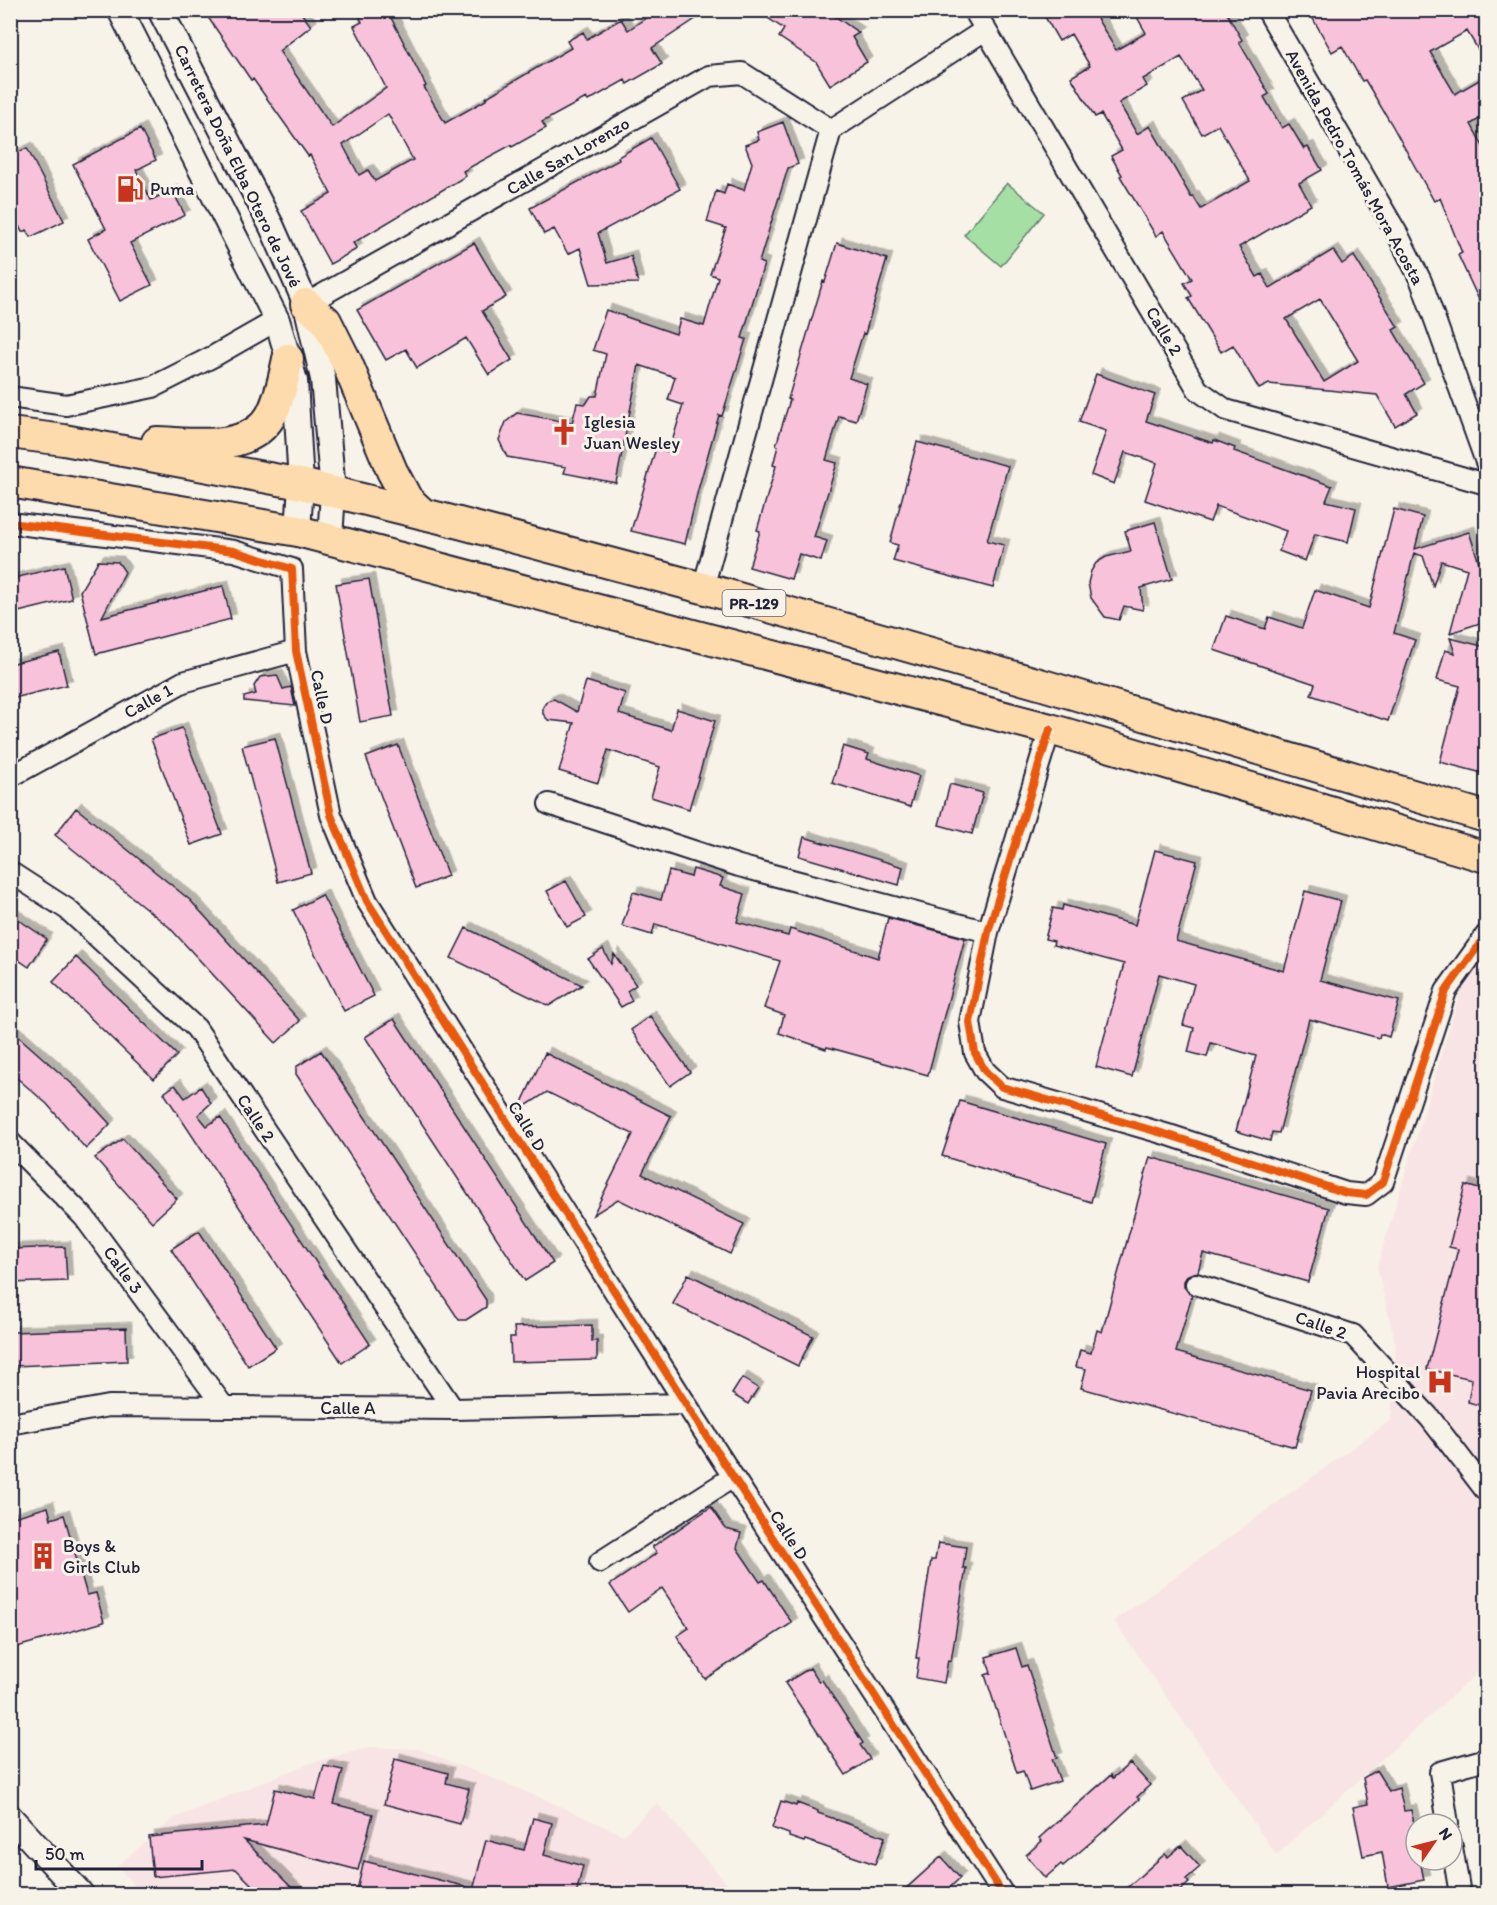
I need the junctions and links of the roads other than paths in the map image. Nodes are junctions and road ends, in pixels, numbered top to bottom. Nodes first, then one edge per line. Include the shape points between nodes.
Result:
1 (120, 10) edge
2 (160, 10) edge
3 (974, 10) edge
4 (1267, 10) edge
5 (985, 30) junction
6 (831, 130) junction
7 (306, 304) junction
8 (277, 320) junction
9 (288, 359) junction
10 (10, 397) edge
11 (10, 433) edge
12 (64, 440) junction
13 (1486, 462) edge
14 (10, 482) edge
15 (301, 484) junction
16 (1486, 484) edge
17 (333, 492) junction
18 (423, 514) junction
19 (10, 524) edge
20 (298, 531) junction
21 (330, 539) junction
22 (703, 588) junction
23 (296, 651) junction
24 (1050, 729) junction
25 (10, 777) edge
26 (549, 804) dead end
27 (1486, 817) edge
28 (1486, 857) edge
29 (10, 873) edge
30 (988, 932) junction
31 (1486, 935) edge
32 (10, 1142) edge
33 (1196, 1284) dead end
34 (686, 1404) junction
35 (224, 1407) junction
36 (453, 1408) junction
37 (10, 1424) edge
38 (733, 1477) junction
39 (1486, 1491) edge
40 (600, 1562) dead end
41 (1486, 1759) edge
42 (1446, 1812) edge
43 (10, 1817) edge
44 (1456, 1872) edge
45 (77, 1893) edge
46 (1003, 1894) edge
47 (1460, 1894) edge

1 - 8 street, Carretera Doña Elba Otero de Jové
2 - 7 street, Carretera Doña Elba Otero de Jové via 272,227
3 - 5 street, Calle 2
4 - 13 street, Avenida Pedro Tomás Mora Acosta via 1421,281
5 - 6 street
5 - 16 street, Calle 2 via 1198,390 1226,410
6 - 7 street, Calle San Lorenzo via 742,73 709,76
6 - 22 street
7 - 17 street, Carretera Doña Elba Otero de Jové via 323,379
7 - 18 main road via 326,321 392,471 407,499
8 - 9 street, Carretera Doña Elba Otero de Jové
8 - 10 street via 153,387 66,405
9 - 12 main road via 270,416 256,432 239,440 216,444
9 - 15 street, Carretera Doña Elba Otero de Jové via 295,381
11 - 12 main road, PR-129
12 - 15 main road, PR-129
14 - 20 main road, PR-129
15 - 17 main road, PR-129
15 - 20 street, Carretera Doña Elba Otero de Jové
17 - 18 main road, PR-129
17 - 21 street, Carretera Doña Elba Otero de Jové
18 - 22 main road, PR-129
19 - 23 street, Calle D via 234,551 292,569
20 - 21 main road, PR-129
21 - 24 main road, PR-129
22 - 27 main road, PR-129
23 - 25 street, Calle 1 via 183,682
23 - 34 street, Calle D via 332,815 367,901
24 - 28 main road, PR-129
24 - 30 street
26 - 30 street via 740,866
29 - 36 street, Calle 2 via 67,909 196,1028
30 - 31 street via 969,1022 975,1053 985,1071 1002,1087 1172,1136 1346,1193 1366,1195 1383,1182 1446,991
32 - 35 street, Calle 3 via 84,1217
33 - 39 street, Calle 2 via 1353,1335 1430,1418
34 - 36 street, Calle A
34 - 38 street, Calle D
35 - 36 street, Calle A
35 - 37 street, Calle A via 109,1406
38 - 40 street
38 - 46 street, Calle D
41 - 42 street via 1440,1772
43 - 45 street
44 - 47 street

